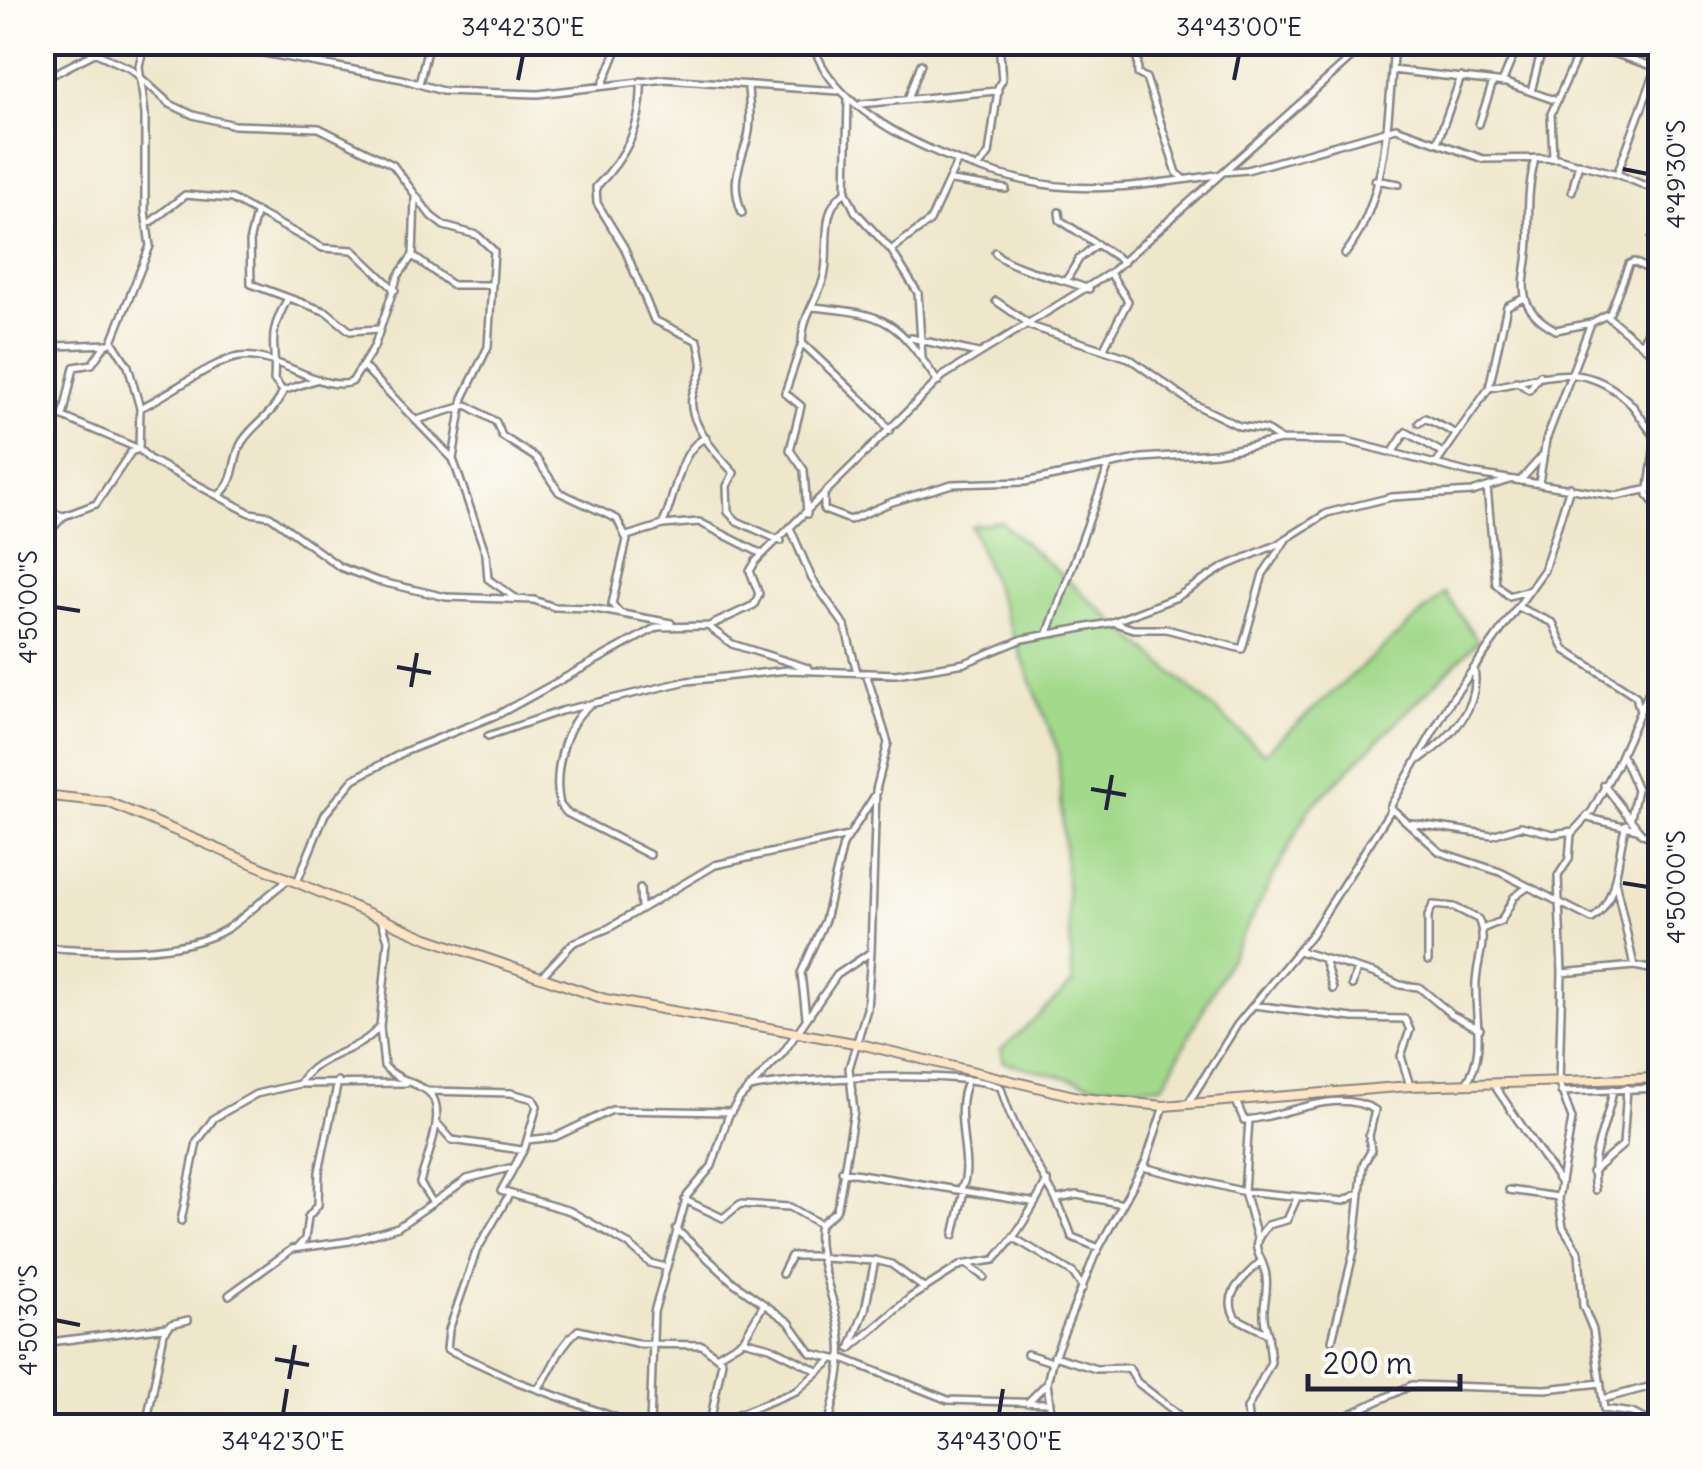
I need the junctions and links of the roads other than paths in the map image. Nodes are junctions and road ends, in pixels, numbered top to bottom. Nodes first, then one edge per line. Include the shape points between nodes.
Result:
1 (72, 42) edge
2 (116, 42) edge
3 (156, 42) edge
4 (204, 42) edge
5 (429, 42) edge
6 (620, 42) edge
7 (813, 42) edge
8 (999, 42) edge
9 (1137, 42) edge
10 (1368, 42) edge
11 (1394, 42) edge
12 (1518, 42) edge
13 (1552, 42) edge
14 (1615, 42) edge
15 (1583, 43) edge
16 (145, 46) edge
17 (1605, 52) junction
18 (98, 53) junction
19 (921, 64) dead end
20 (1659, 68) edge
21 (1392, 70) junction
22 (1461, 76) junction
23 (143, 78) junction
24 (42, 80) edge
25 (642, 81) junction
26 (1493, 82) junction
27 (1502, 82) junction
28 (419, 84) junction
29 (602, 86) junction
30 (748, 88) junction
31 (998, 90) junction
32 (838, 91) junction
33 (1531, 92) junction
34 (848, 98) junction
35 (908, 99) junction
36 (1557, 101) junction
37 (860, 104) junction
38 (1479, 124) dead end
39 (1388, 130) junction
40 (1438, 140) junction
41 (1535, 158) junction
42 (1553, 158) junction
43 (958, 161) junction
44 (1579, 163) junction
45 (979, 166) junction
46 (1219, 173) junction
47 (1617, 174) junction
48 (1183, 178) junction
49 (1375, 180) junction
50 (951, 181) junction
51 (1399, 184) dead end
52 (1006, 189) dead end
53 (1572, 190) dead end
54 (846, 192) junction
55 (1660, 192) edge
56 (415, 198) junction
57 (1059, 212) dead end
58 (742, 213) dead end
59 (256, 214) junction
60 (151, 222) dead end
61 (1652, 238) dead end
62 (1098, 244) junction
63 (891, 250) junction
64 (996, 252) dead end
65 (1660, 252) edge
66 (1346, 254) dead end
67 (413, 256) junction
68 (1124, 262) junction
69 (1660, 266) edge
70 (1110, 273) junction
71 (1658, 274) edge
72 (1067, 279) junction
73 (490, 286) junction
74 (1089, 288) junction
75 (395, 290) junction
76 (1525, 297) junction
77 (288, 298) junction
78 (1660, 300) edge
79 (996, 301) dead end
80 (814, 307) junction
81 (1607, 316) junction
82 (1591, 323) junction
83 (1030, 325) junction
84 (379, 329) junction
85 (909, 337) junction
86 (924, 342) junction
87 (802, 343) junction
88 (109, 344) junction
89 (1642, 344) junction
90 (56, 346) dead end
91 (1104, 348) junction
92 (980, 354) junction
93 (922, 358) junction
94 (276, 360) junction
95 (1660, 360) edge
96 (363, 363) junction
97 (1540, 373) junction
98 (1572, 377) junction
99 (320, 379) junction
100 (1516, 381) junction
101 (938, 382) junction
102 (51, 387) dead end
103 (1489, 388) junction
104 (282, 391) junction
105 (42, 406) edge
106 (460, 406) junction
107 (140, 408) junction
108 (63, 418) junction
109 (417, 420) junction
110 (1419, 423) dead end
111 (890, 431) junction
112 (1457, 434) junction
113 (706, 438) junction
114 (1281, 440) junction
115 (139, 448) junction
116 (1394, 450) junction
117 (1443, 453) junction
118 (1544, 454) junction
119 (453, 459) junction
120 (1436, 464) junction
121 (1110, 465) junction
122 (1508, 480) junction
123 (1520, 481) junction
124 (1539, 483) junction
125 (1487, 487) junction
126 (1570, 487) junction
127 (1660, 488) edge
128 (1648, 492) junction
129 (826, 493) junction
130 (220, 494) junction
131 (42, 510) edge
132 (1660, 512) edge
133 (807, 514) junction
134 (64, 516) junction
135 (662, 526) junction
136 (791, 530) junction
137 (627, 536) junction
138 (1286, 538) junction
139 (42, 539) edge
140 (781, 541) junction
141 (762, 554) junction
142 (1532, 588) junction
143 (518, 599) junction
144 (1519, 608) junction
145 (624, 616) junction
146 (1112, 622) junction
147 (679, 626) junction
148 (708, 626) junction
149 (1048, 633) junction
150 (1660, 666) edge
151 (1474, 668) junction
152 (811, 669) junction
153 (857, 672) junction
154 (866, 673) junction
155 (1649, 691) junction
156 (1660, 695) edge
157 (590, 704) junction
158 (1640, 715) junction
159 (488, 736) dead end
160 (1622, 755) junction
161 (1417, 760) junction
162 (1604, 785) junction
163 (878, 790) junction
164 (42, 795) edge
165 (43, 805) edge
166 (1392, 808) junction
167 (1632, 817) junction
168 (1588, 818) junction
169 (1410, 823) junction
170 (1626, 824) junction
171 (1637, 828) junction
172 (1574, 831) junction
173 (848, 836) junction
174 (42, 840) edge
175 (1660, 840) edge
176 (650, 855) dead end
177 (1615, 878) junction
178 (293, 880) junction
179 (1528, 886) junction
180 (640, 888) dead end
181 (1561, 906) junction
182 (641, 908) junction
183 (380, 918) junction
184 (1482, 929) junction
185 (42, 947) edge
186 (1300, 951) junction
187 (871, 952) junction
188 (1324, 959) junction
189 (1428, 961) dead end
190 (1634, 966) junction
191 (1357, 968) junction
192 (1660, 971) edge
193 (1562, 973) junction
194 (539, 978) junction
195 (1352, 985) dead end
196 (1333, 989) dead end
197 (1254, 1005) junction
198 (806, 1020) junction
199 (380, 1027) junction
200 (1480, 1029) junction
201 (798, 1033) junction
202 (860, 1044) junction
203 (1475, 1070) junction
204 (1660, 1078) edge
205 (968, 1080) junction
206 (338, 1081) junction
207 (851, 1081) junction
208 (408, 1082) junction
209 (999, 1083) junction
210 (1489, 1083) junction
211 (298, 1084) junction
212 (1466, 1084) junction
213 (1410, 1086) junction
214 (1560, 1088) junction
215 (1628, 1088) junction
216 (1660, 1088) edge
217 (747, 1089) junction
218 (1613, 1089) junction
219 (428, 1092) junction
220 (1236, 1101) junction
221 (1187, 1104) junction
222 (1164, 1106) junction
223 (731, 1112) junction
224 (1249, 1120) junction
225 (436, 1122) junction
226 (527, 1140) junction
227 (522, 1150) junction
228 (1143, 1167) junction
229 (510, 1168) junction
230 (842, 1171) junction
231 (1592, 1172) junction
232 (1047, 1181) junction
233 (1560, 1182) junction
234 (961, 1190) junction
235 (1509, 1190) dead end
236 (1595, 1190) dead end
237 (1244, 1191) junction
238 (1361, 1192) junction
239 (509, 1194) junction
240 (1558, 1196) junction
241 (1298, 1197) junction
242 (1058, 1199) junction
243 (685, 1200) junction
244 (1031, 1202) junction
245 (433, 1203) junction
246 (1123, 1204) junction
247 (181, 1222) dead end
248 (820, 1224) junction
249 (676, 1229) junction
250 (954, 1235) dead end
251 (1014, 1238) junction
252 (1258, 1240) junction
253 (298, 1247) junction
254 (1099, 1248) junction
255 (820, 1257) junction
256 (875, 1261) junction
257 (1260, 1262) junction
258 (965, 1264) junction
259 (665, 1267) junction
260 (782, 1274) dead end
261 (984, 1277) dead end
262 (1083, 1288) junction
263 (925, 1289) junction
264 (229, 1295) dead end
265 (764, 1304) junction
266 (188, 1320) dead end
267 (167, 1327) junction
268 (1268, 1334) junction
269 (743, 1340) junction
270 (1332, 1340) dead end
271 (42, 1342) edge
272 (650, 1343) junction
273 (850, 1349) junction
274 (1027, 1354) dead end
275 (718, 1355) junction
276 (839, 1359) junction
277 (1053, 1359) junction
278 (816, 1370) junction
279 (1601, 1383) junction
280 (1047, 1384) junction
281 (1660, 1384) edge
282 (539, 1387) junction
283 (1050, 1403) junction
284 (1603, 1403) junction
285 (1024, 1405) junction
286 (712, 1425) edge
287 (146, 1426) edge
288 (639, 1426) edge
289 (650, 1426) edge
290 (828, 1426) edge
291 (1054, 1426) edge
292 (1180, 1426) edge
293 (1251, 1426) edge
294 (1279, 1426) edge
295 (1294, 1426) edge
296 (1325, 1426) edge
297 (1659, 1426) edge

1 - 18 street
2 - 18 street
3 - 16 street
4 - 28 street
5 - 28 street
6 - 29 street
7 - 32 street
8 - 31 street
9 - 48 street via 1138,74 1146,78
10 - 46 street
11 - 21 street
12 - 27 street
13 - 33 street via 1539,60
14 - 17 street
15 - 17 street
15 - 36 street
16 - 23 street
17 - 20 street
18 - 23 street
18 - 24 street
19 - 35 street
20 - 47 street
21 - 22 street
21 - 39 street
22 - 26 street
22 - 40 street
23 - 56 street via 170,104 216,122 318,128 393,166
23 - 88 street via 150,246
25 - 29 street
25 - 30 street via 704,80
25 - 113 street via 641,117 595,196 648,312 698,342 704,371 691,408
26 - 27 street
26 - 38 street
27 - 33 street
28 - 29 street via 442,92 516,94
30 - 32 street
30 - 58 street via 750,124 734,187
31 - 35 street
31 - 45 street via 989,154
32 - 34 street
33 - 36 street
34 - 37 street
34 - 54 street
35 - 37 street
36 - 42 street via 1550,120
37 - 43 street
39 - 40 street
39 - 46 street
39 - 49 street
40 - 41 street via 1488,160
41 - 42 street
41 - 76 street via 1525,210
42 - 44 street
43 - 45 street
43 - 50 street
44 - 47 street
44 - 53 street
45 - 48 street via 1072,187
46 - 48 street
46 - 68 street
47 - 55 street
49 - 51 street
49 - 66 street via 1367,222
50 - 52 street
50 - 63 street via 928,223
54 - 63 street
54 - 80 street via 826,227 829,258
56 - 67 street
56 - 73 street via 439,223 488,245 494,254
57 - 62 street via 1063,224
59 - 60 street via 232,199 192,194
59 - 75 street via 332,252 355,251
59 - 77 street via 250,282
61 - 65 street
62 - 68 street
62 - 72 street
63 - 86 street via 918,293
64 - 72 street via 1014,268
67 - 73 street via 453,286
67 - 75 street
68 - 70 street
69 - 71 street
70 - 74 street
70 - 91 street via 1128,301
71 - 81 street via 1629,264
72 - 74 street
73 - 106 street via 487,352
74 - 83 street
75 - 84 street
76 - 82 street via 1537,318 1556,330
76 - 103 street via 1507,306
77 - 84 street via 330,314 350,331
77 - 94 street via 272,330
78 - 89 street
79 - 83 street
80 - 85 street via 870,313
80 - 87 street via 802,326
81 - 82 street
81 - 89 street
82 - 98 street
83 - 91 street
83 - 92 street
84 - 96 street
85 - 86 street
85 - 93 street
86 - 92 street
86 - 93 street
87 - 111 street
87 - 133 street via 785,393 800,406 790,450 803,467
88 - 90 street
88 - 107 street via 128,366
88 - 108 street via 92,364 74,366
89 - 95 street
91 - 114 street via 1192,403
92 - 101 street
93 - 101 street
94 - 99 street
94 - 104 street via 274,379
94 - 107 street via 228,359
96 - 99 street via 347,384
96 - 109 street via 391,400
97 - 98 street
97 - 100 street
97 - 100 street via 1529,390
98 - 118 street
98 - 128 street via 1591,378 1624,398 1656,437
99 - 104 street
100 - 103 street
101 - 111 street
102 - 105 street
103 - 112 street
104 - 130 street via 269,417 241,443 230,485
105 - 108 street
106 - 109 street
106 - 119 street
106 - 137 street via 496,422 502,436 538,460 560,492 612,515
107 - 115 street
108 - 115 street
109 - 119 street
110 - 112 street via 1425,418
111 - 129 street
112 - 117 street
113 - 135 street via 687,457
113 - 140 street via 714,457 734,474 727,486 728,512
114 - 116 street
114 - 121 street
115 - 130 street
115 - 134 street via 96,504
116 - 117 street via 1406,432
116 - 120 street
117 - 120 street
118 - 123 street
118 - 124 street
119 - 143 street via 486,554 488,580
120 - 122 street
121 - 129 street via 1025,482 952,484 850,520 823,509
121 - 149 street
122 - 123 street
122 - 125 street
123 - 124 street
124 - 126 street
125 - 138 street via 1392,497 1326,514
125 - 142 street via 1496,584 1509,596
126 - 128 street via 1626,496
126 - 142 street via 1548,561
127 - 128 street
128 - 132 street
129 - 133 street
130 - 143 street via 274,518 345,570 431,595
131 - 134 street
133 - 136 street
134 - 139 street
135 - 137 street
135 - 141 street via 700,522
136 - 140 street
136 - 153 street via 812,579 845,626
137 - 145 street via 612,604
138 - 146 street via 1184,594
138 - 146 street via 1263,574 1242,649 1166,628
140 - 141 street
141 - 148 street via 750,571 759,594 754,605
142 - 144 street
143 - 145 street
144 - 151 street
144 - 158 street via 1553,623 1564,650 1637,698
145 - 147 street
146 - 149 street
147 - 148 street
147 - 178 street via 657,627 499,714 354,778 324,814
148 - 152 street via 732,644
149 - 154 street via 964,662 904,674
150 - 155 street
151 - 161 street
151 - 161 street via 1469,709 1443,742
152 - 153 street
152 - 157 street via 687,681
153 - 154 street
154 - 163 street via 888,743
155 - 156 street
155 - 158 street
157 - 159 street
157 - 176 street via 568,731 560,805
158 - 160 street
160 - 162 street
160 - 167 street via 1637,789
161 - 166 street
162 - 167 street
162 - 168 street
163 - 173 street
163 - 187 street
164 - 178 main road via 108,802
165 - 174 street via 48,818
166 - 169 street
166 - 186 street
167 - 171 street
168 - 170 street
168 - 172 street
169 - 172 street via 1492,835 1521,826
169 - 179 street via 1442,853
170 - 171 street
170 - 177 street
171 - 175 street
172 - 181 street via 1559,871
173 - 182 street via 718,864
173 - 198 street via 825,920 800,973
177 - 181 street via 1596,918
177 - 190 street
178 - 183 main road
178 - 185 street via 227,929 198,938 132,951
179 - 181 street
179 - 184 street via 1501,921
180 - 182 street
181 - 193 street
182 - 194 street via 572,944
183 - 194 main road
183 - 199 street via 388,945
184 - 189 street via 1474,915 1434,904
184 - 200 street
186 - 188 street
186 - 197 street
187 - 198 street via 837,975
187 - 202 street
188 - 191 street
188 - 196 street
190 - 192 street
190 - 193 street
191 - 195 street
191 - 200 street via 1419,987
193 - 214 street
194 - 201 main road via 605,999
197 - 213 street via 1404,1019 1410,1030 1401,1056
197 - 221 street
198 - 201 street
199 - 208 street via 385,1068
199 - 211 street via 366,1041 314,1064
200 - 203 street
201 - 202 main road
201 - 217 street
202 - 207 street via 850,1061
202 - 209 main road
203 - 210 street
203 - 212 street
204 - 214 main road
205 - 207 street
205 - 209 street
205 - 234 street via 958,1127 964,1137
206 - 208 street
206 - 211 street
206 - 253 street via 318,1206
207 - 217 street via 794,1080
207 - 230 street via 854,1111
208 - 219 street
209 - 222 main road
209 - 232 street via 1024,1148
210 - 212 main road
210 - 214 main road
210 - 233 street
211 - 247 street via 256,1094 203,1128
212 - 213 main road
213 - 220 main road
214 - 218 street
214 - 233 street via 1572,1121
215 - 216 street
215 - 218 street
215 - 231 street via 1623,1145
217 - 223 street
218 - 231 street
219 - 225 street via 436,1102
219 - 226 street via 524,1094 537,1104
220 - 221 main road
220 - 224 street via 1240,1117
221 - 222 main road
222 - 228 street
223 - 226 street via 612,1110 553,1138
223 - 243 street via 716,1160
224 - 237 street
224 - 238 street via 1324,1103 1373,1107 1372,1151 1363,1165
225 - 227 street via 452,1140
225 - 245 street via 420,1183
226 - 227 street
227 - 229 street
228 - 237 street
228 - 246 street
229 - 239 street via 500,1190
229 - 245 street via 466,1179
230 - 234 street
230 - 248 street via 837,1209
231 - 236 street
232 - 242 street
232 - 244 street
233 - 240 street
234 - 244 street
234 - 250 street
235 - 240 street
237 - 241 street
237 - 252 street
238 - 241 street via 1344,1201
238 - 270 street
239 - 259 street via 570,1211
239 - 282 street via 476,1252 446,1346 454,1355
240 - 279 street via 1563,1227 1578,1251
241 - 252 street via 1288,1220 1268,1225
242 - 246 street via 1077,1195
242 - 254 street via 1072,1236
243 - 248 street via 722,1218 740,1204 786,1206
243 - 249 street
244 - 251 street
245 - 253 street via 395,1229
246 - 254 street
248 - 255 street
249 - 259 street
249 - 265 street
251 - 258 street via 990,1263
251 - 262 street via 1073,1273
252 - 257 street
253 - 264 street
254 - 262 street
255 - 256 street
255 - 260 street via 792,1256
255 - 276 street via 840,1330
256 - 263 street
256 - 273 street
257 - 268 street
257 - 268 street via 1234,1288 1231,1309 1238,1320
258 - 261 street
258 - 263 street
259 - 272 street
262 - 277 street
263 - 273 street
265 - 269 street
265 - 276 street via 789,1322 812,1353
266 - 267 street
267 - 271 street
267 - 287 street
268 - 293 street via 1271,1362 1247,1409
269 - 275 street
269 - 278 street
272 - 275 street via 696,1344
272 - 282 street via 578,1330 556,1350
272 - 289 street
273 - 276 street
274 - 277 street
275 - 286 street
276 - 278 street
276 - 285 street via 948,1400
276 - 290 street
277 - 280 street
277 - 292 street via 1129,1368 1136,1382 1179,1414
278 - 286 street via 796,1391
279 - 284 street
279 - 296 street via 1546,1389 1412,1385
280 - 283 street
280 - 285 street
281 - 284 street
282 - 288 street
283 - 285 street
283 - 291 street
284 - 297 street
294 - 295 street

